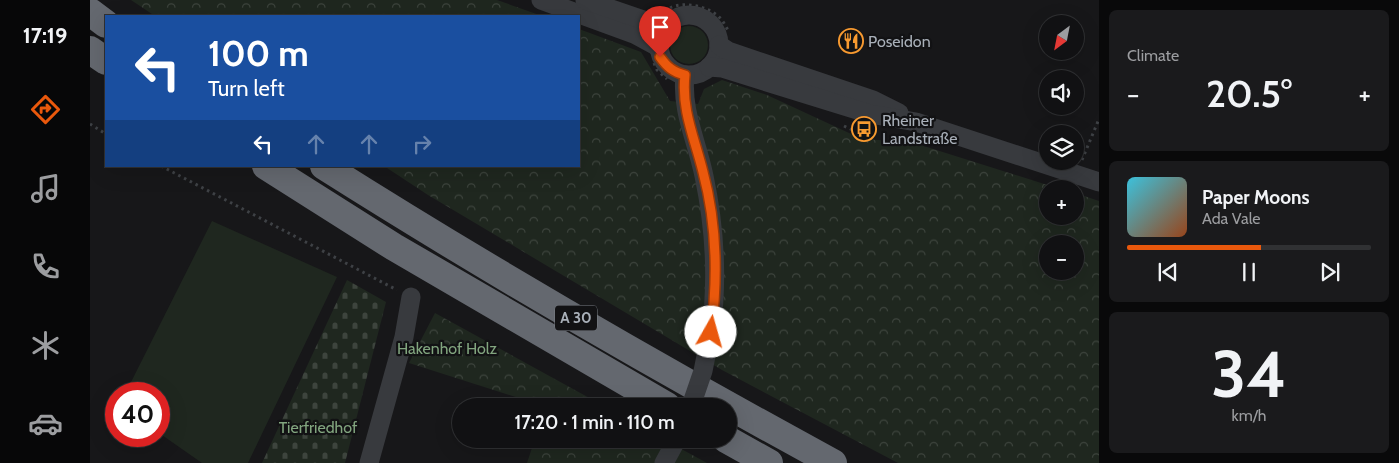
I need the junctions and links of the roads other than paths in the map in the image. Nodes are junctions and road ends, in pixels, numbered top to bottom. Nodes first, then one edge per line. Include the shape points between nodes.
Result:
1 (541, 0) edge
2 (585, 0) edge
3 (697, 7) edge
4 (90, 12) edge
5 (105, 23) edge
6 (665, 25) junction
7 (724, 38) junction
8 (658, 47) junction
9 (90, 50) edge
10 (105, 60) edge
11 (709, 67) junction
12 (685, 75) junction
13 (916, 122) junction
14 (268, 167) edge
15 (326, 167) edge
16 (1099, 182) edge
17 (411, 298) road end
18 (654, 398) edge
19 (694, 398) edge
20 (737, 445) edge
21 (672, 448) edge
22 (369, 463) edge
23 (664, 463) edge
24 (769, 463) edge
25 (833, 463) edge

1 - 8 street via 634,34
2 - 6 street
3 - 6 street
3 - 7 street
4 - 5 highway
6 - 8 street
7 - 11 street via 715,61
7 - 13 street via 728,51 873,100
8 - 12 street via 666,66
9 - 10 highway
11 - 12 street via 702,72
11 - 13 street via 722,68 870,114
12 - 19 street, bridge via 685,109 704,173 716,263 711,332
13 - 16 street
14 - 18 highway, A 30 via 394,248
15 - 25 highway, A 30 via 670,374
17 - 22 street via 404,337
20 - 24 highway
21 - 23 street

